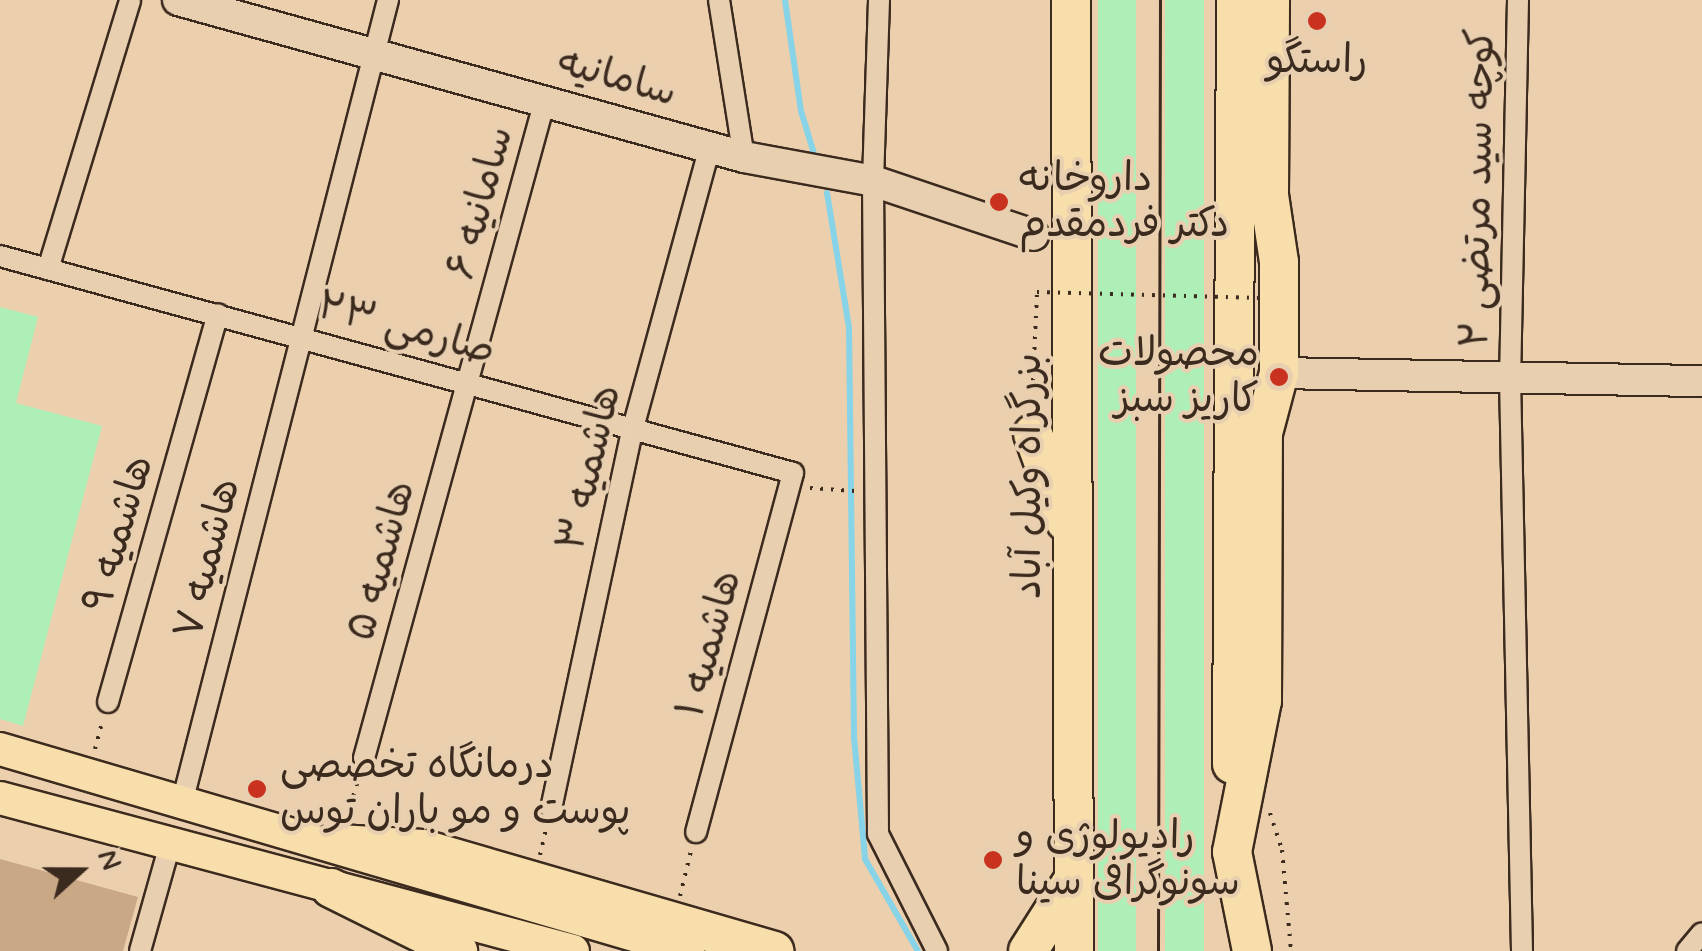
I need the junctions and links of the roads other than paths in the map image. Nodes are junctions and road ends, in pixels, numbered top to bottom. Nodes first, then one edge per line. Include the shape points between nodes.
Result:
1 (130, 0) edge
2 (178, 0) edge
3 (388, 0) edge
4 (720, 0) edge
5 (879, 0) edge
6 (1236, 0) edge
7 (1270, 0) edge
8 (1518, 0) edge
9 (1068, 9) edge
10 (374, 51) junction
11 (546, 100) junction
12 (710, 146) junction
13 (744, 157) junction
14 (873, 180) junction
15 (1033, 234) dead end
16 (0, 256) edge
17 (48, 270) junction
18 (218, 314) junction
19 (302, 337) junction
20 (1279, 374) junction
21 (1510, 378) junction
22 (1702, 381) edge
23 (467, 382) junction
24 (633, 428) junction
25 (1033, 434) dead end
26 (791, 480) joint
27 (1075, 548) junction
28 (108, 702) road end
29 (0, 749) edge
30 (364, 758) road end
31 (0, 798) edge
32 (183, 799) junction
33 (551, 809) road end
34 (696, 832) road end
35 (170, 844) junction
36 (339, 844) junction
37 (1232, 852) junction
38 (1074, 879) junction
39 (331, 888) junction
40 (681, 935) edge
41 (140, 951) edge
42 (458, 951) edge
43 (573, 951) edge
44 (774, 951) edge
45 (938, 951) edge
46 (1028, 951) edge
47 (1074, 951) edge
48 (1231, 951) edge
49 (1252, 951) edge
50 (1522, 951) edge

1 - 17 street
2 - 10 street, سامانیه
3 - 10 street, هاشمیه ۷
4 - 13 street
5 - 14 street
6 - 37 highway
7 - 20 highway via 1269,195 1280,262
8 - 21 street, کوچه سید مرتضی ۲
9 - 27 highway, بزرگراه وکیل آباد
10 - 11 street, سامانیه
10 - 19 street, هاشمیه ۷
11 - 12 street, سامانیه
11 - 23 street, سامانیه ۶
12 - 13 street, سامانیه
12 - 24 street, هاشمیه ۳
13 - 14 street, سامانیه
14 - 15 street, سامانیه
14 - 45 street via 878,834
16 - 17 street, صارمی ۲۳
17 - 18 street, صارمی ۲۳
18 - 19 street, صارمی ۲۳
18 - 28 street, هاشمیه ۹
19 - 23 street, صارمی ۲۳
19 - 32 street, هاشمیه ۷
20 - 21 street
20 - 37 highway via 1263,433 1262,701
21 - 22 street
21 - 50 street, کوچه سید مرتضی ۲
23 - 24 street, صارمی ۲۳
23 - 30 street, هاشمیه ۵
24 - 26 street, صارمی ۲۳
24 - 33 street, هاشمیه ۳
25 - 27 highway
26 - 34 street, هاشمیه ۱
27 - 38 highway, بزرگراه وکیل آباد
29 - 32 main road
31 - 35 main road
32 - 36 main road
35 - 39 main road
35 - 41 street
36 - 40 main road
36 - 40 highway via 424,849 534,878
37 - 48 highway
37 - 49 highway
38 - 46 highway
38 - 47 highway, بزرگراه وکیل آباد
39 - 42 highway
39 - 43 main road
40 - 44 highway

